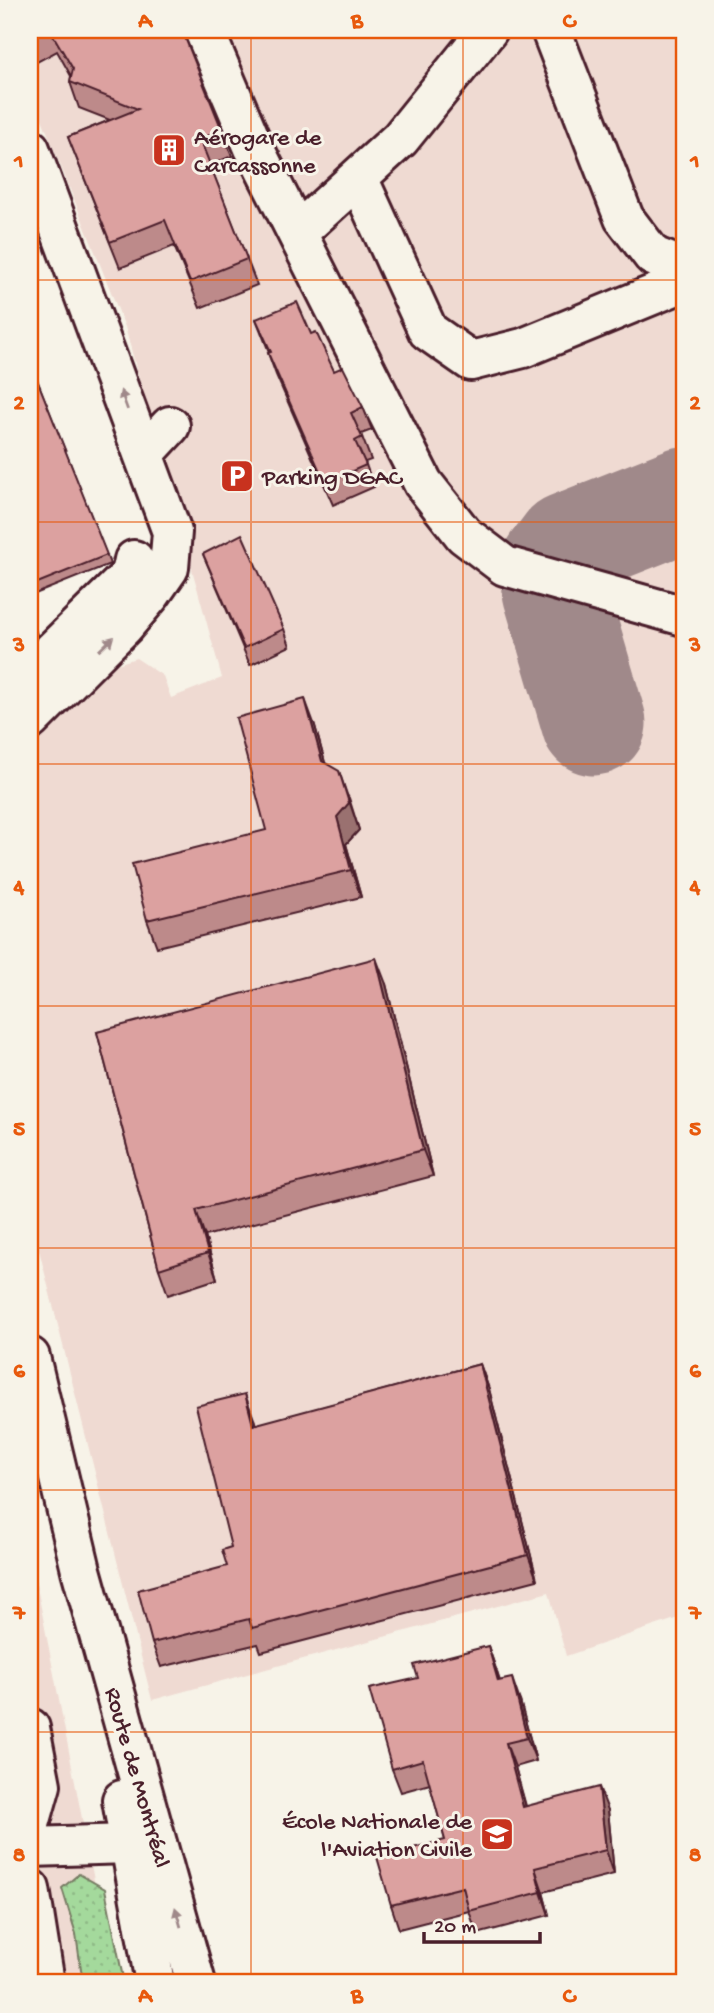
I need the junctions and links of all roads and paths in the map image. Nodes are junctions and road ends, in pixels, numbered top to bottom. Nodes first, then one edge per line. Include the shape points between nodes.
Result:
1 (204, 30) edge
2 (488, 30) edge
3 (551, 30) edge
4 (30, 149) edge
5 (358, 178) junction
6 (297, 233) junction
7 (684, 268) edge
8 (684, 282) edge
9 (170, 426) dead end
10 (144, 454) junction
11 (134, 560) dead end
12 (684, 616) edge
13 (30, 673) edge
14 (33, 715) edge
15 (30, 1357) edge
16 (81, 1570) junction
17 (30, 1728) edge
18 (30, 1824) edge
19 (130, 1844) junction
20 (30, 1847) edge
21 (30, 1889) edge
22 (45, 1983) edge
23 (155, 1983) edge
24 (196, 1983) edge

1 - 6 main road via 254,148
2 - 5 main road via 400,139
3 - 7 main road via 624,218 653,256
10 -> 4 main road
5 - 6 main road
5 - 8 main road via 428,331 471,361 523,348
6 - 12 main road via 423,483 464,535 505,566
9 - 10 main road
14 -> 10 main road via 124,626 169,568 182,529
11 - 13 main road via 131,574
15 - 16 main road, Route de Montréal
16 - 19 main road, Route de Montréal
24 -> 16 main road, Route de Montréal
17 - 18 main road via 41,1785
19 - 20 main road
19 - 23 main road, Route de Montréal
21 - 22 main road

